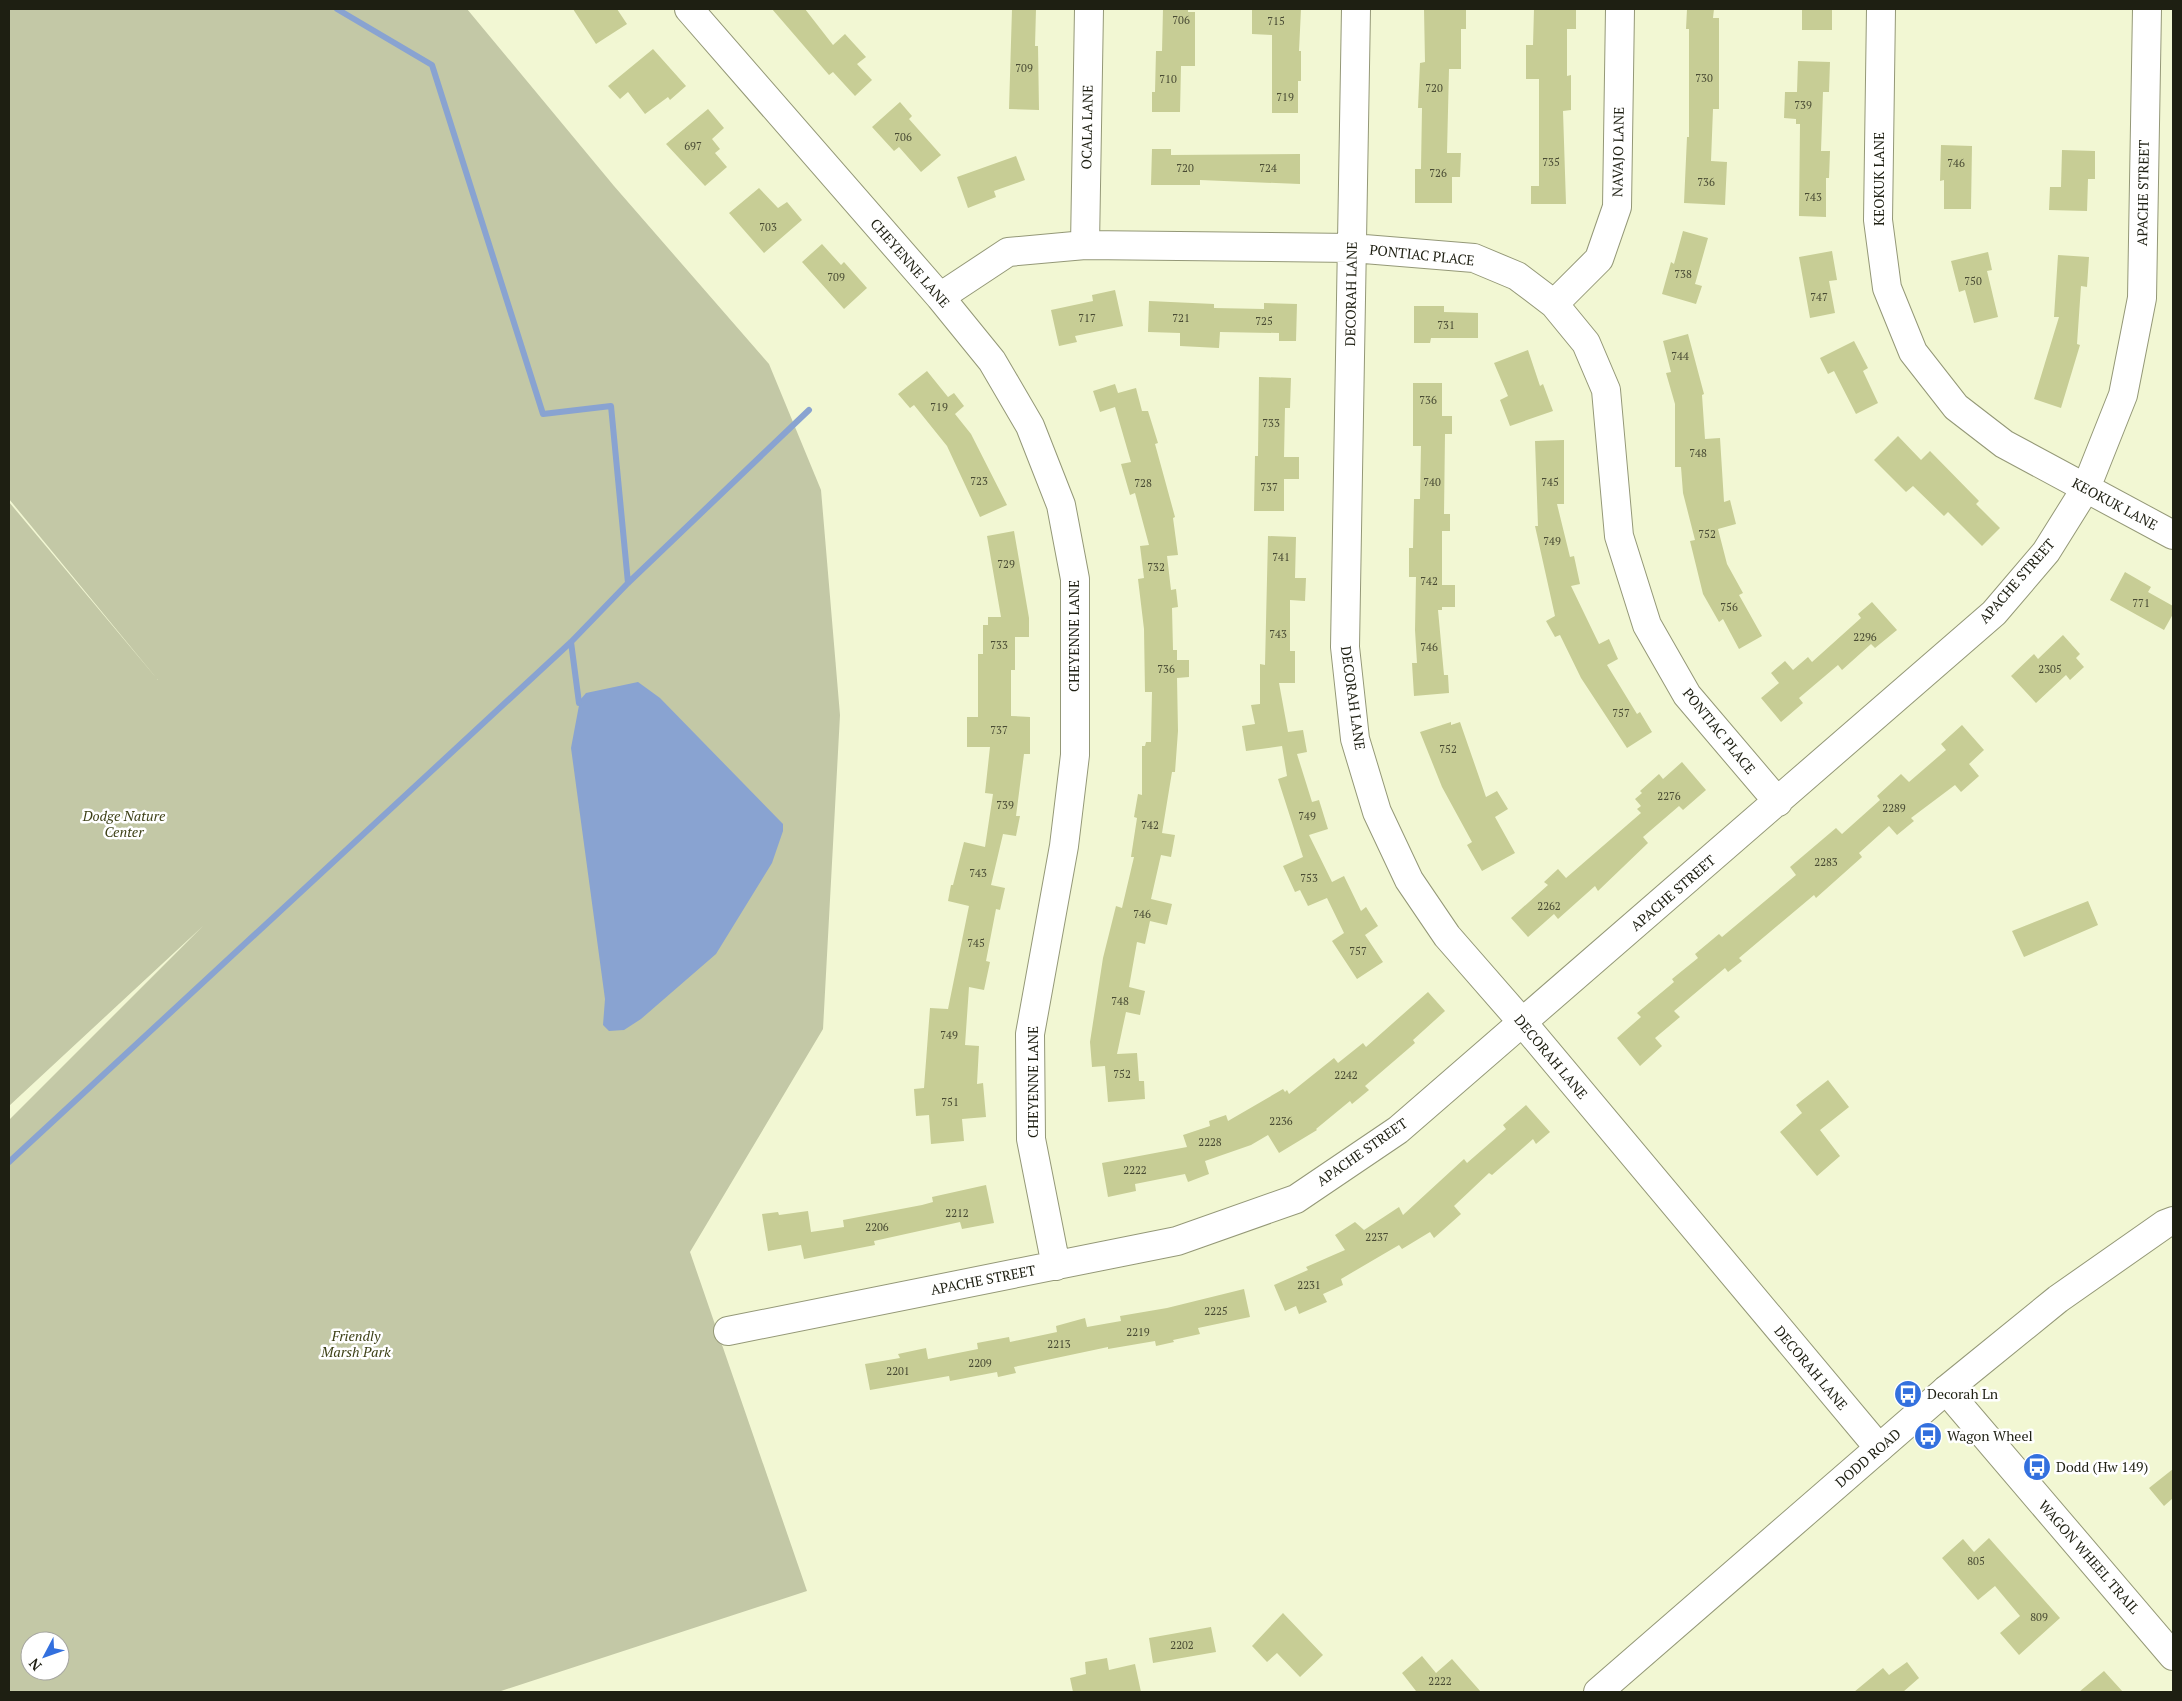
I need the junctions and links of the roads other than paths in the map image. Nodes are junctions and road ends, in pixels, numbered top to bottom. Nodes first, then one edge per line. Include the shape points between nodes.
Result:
1 (689, 9) edge
2 (1089, 9) edge
3 (1356, 9) edge
4 (1620, 9) edge
5 (1881, 9) edge
6 (2146, 9) edge
7 (1085, 245) junction
8 (1352, 248) junction
9 (940, 297) junction
10 (1554, 304) junction
11 (2086, 488) junction
12 (2173, 535) edge
13 (1778, 802) junction
14 (1523, 1023) junction
15 (2170, 1219) edge
16 (1056, 1266) junction
17 (728, 1331) dead end
18 (1946, 1390) junction
19 (1879, 1448) junction
20 (2173, 1656) edge
21 (1598, 1692) edge

1 - 9 street, CHEYENNE LANE
2 - 7 street, OCALA LANE
3 - 8 street, DECORAH LANE
4 - 10 street, NAVAJO LANE via 1617,207 1598,259
5 - 11 street, KEOKUK LANE via 1878,220 1887,288 1914,352 1956,406 2004,444
6 - 11 street, APACHE STREET via 2142,298 2123,395
7 - 8 street, PONTIAC PLACE
7 - 9 street, PONTIAC PLACE via 1008,252
8 - 10 street, PONTIAC PLACE via 1474,258 1517,276
8 - 14 street, DECORAH LANE via 1345,648 1356,739 1377,812 1409,880 1447,936
9 - 16 street, CHEYENNE LANE via 992,361 1030,426 1061,505 1075,579 1075,755 1064,846 1030,1034 1032,1139
10 - 13 street, PONTIAC PLACE via 1586,343 1606,390 1619,536 1647,625 1687,695
11 - 12 street, KEOKUK LANE
11 - 13 street, APACHE STREET via 2046,552 1994,613
13 - 14 street, APACHE STREET
14 - 16 street, APACHE STREET via 1398,1130 1296,1198 1177,1241
14 - 19 street, DECORAH LANE
15 - 18 street, DODD ROAD via 2058,1299
16 - 17 street, APACHE STREET
18 - 19 street, DODD ROAD
18 - 20 street, WAGON WHEEL TRAIL
19 - 21 street, DODD ROAD

